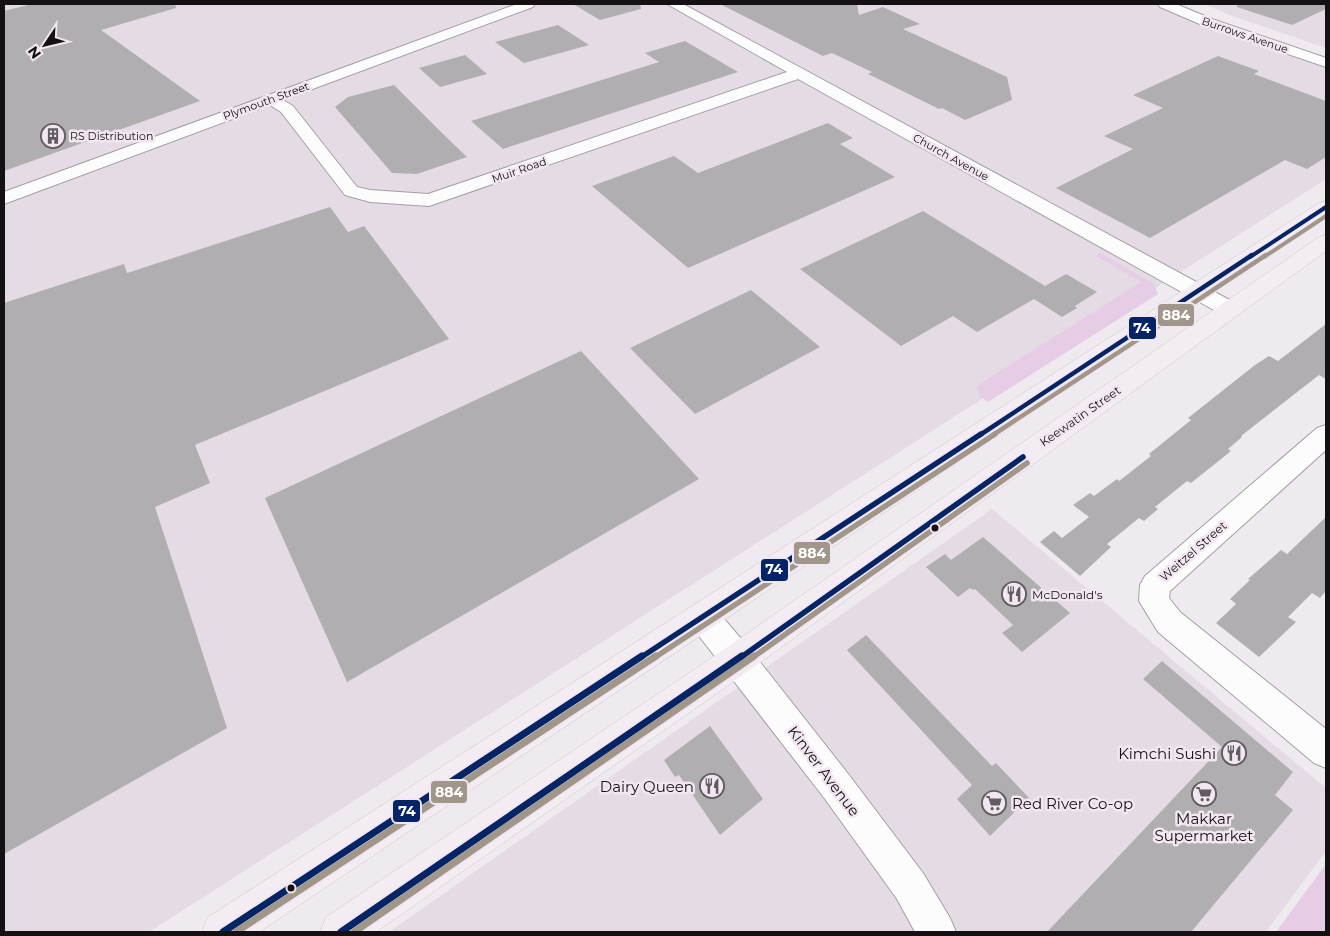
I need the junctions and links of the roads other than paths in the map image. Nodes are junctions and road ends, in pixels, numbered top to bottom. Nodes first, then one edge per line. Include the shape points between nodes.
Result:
1 (528, 4) edge
2 (674, 4) edge
3 (1165, 4) edge
4 (1185, 4) edge
5 (1276, 42) junction
6 (1326, 54) edge
7 (1326, 63) edge
8 (800, 73) junction
9 (270, 100) junction
10 (4, 198) edge
11 (1326, 207) edge
12 (1326, 241) edge
13 (1198, 292) junction
14 (1230, 309) junction
15 (1326, 435) edge
16 (703, 617) junction
17 (738, 659) junction
18 (1326, 751) edge
19 (223, 932) edge
20 (341, 932) edge
21 (936, 932) edge

1 - 9 street, Plymouth Street
2 - 8 street, Church Avenue
3 - 5 street, Burrows Avenue via 1198,18
4 - 5 street, Burrows Avenue
5 - 6 street, Burrows Avenue
5 - 7 street, Burrows Avenue
8 - 9 street, Muir Road via 429,200 352,192 287,109
8 - 13 street, Church Avenue
9 - 10 street, Plymouth Street
11 - 13 main road
12 - 14 main road, Keewatin Street
13 - 14 street, Church Avenue
13 - 16 main road
14 - 17 main road, Keewatin Street
15 - 18 street, Weitzel Street via 1155,585 1154,601 1169,622
16 - 17 street, Kinver Avenue
16 - 19 main road
17 - 20 main road, Keewatin Street
17 - 21 street, Kinver Avenue via 910,886

